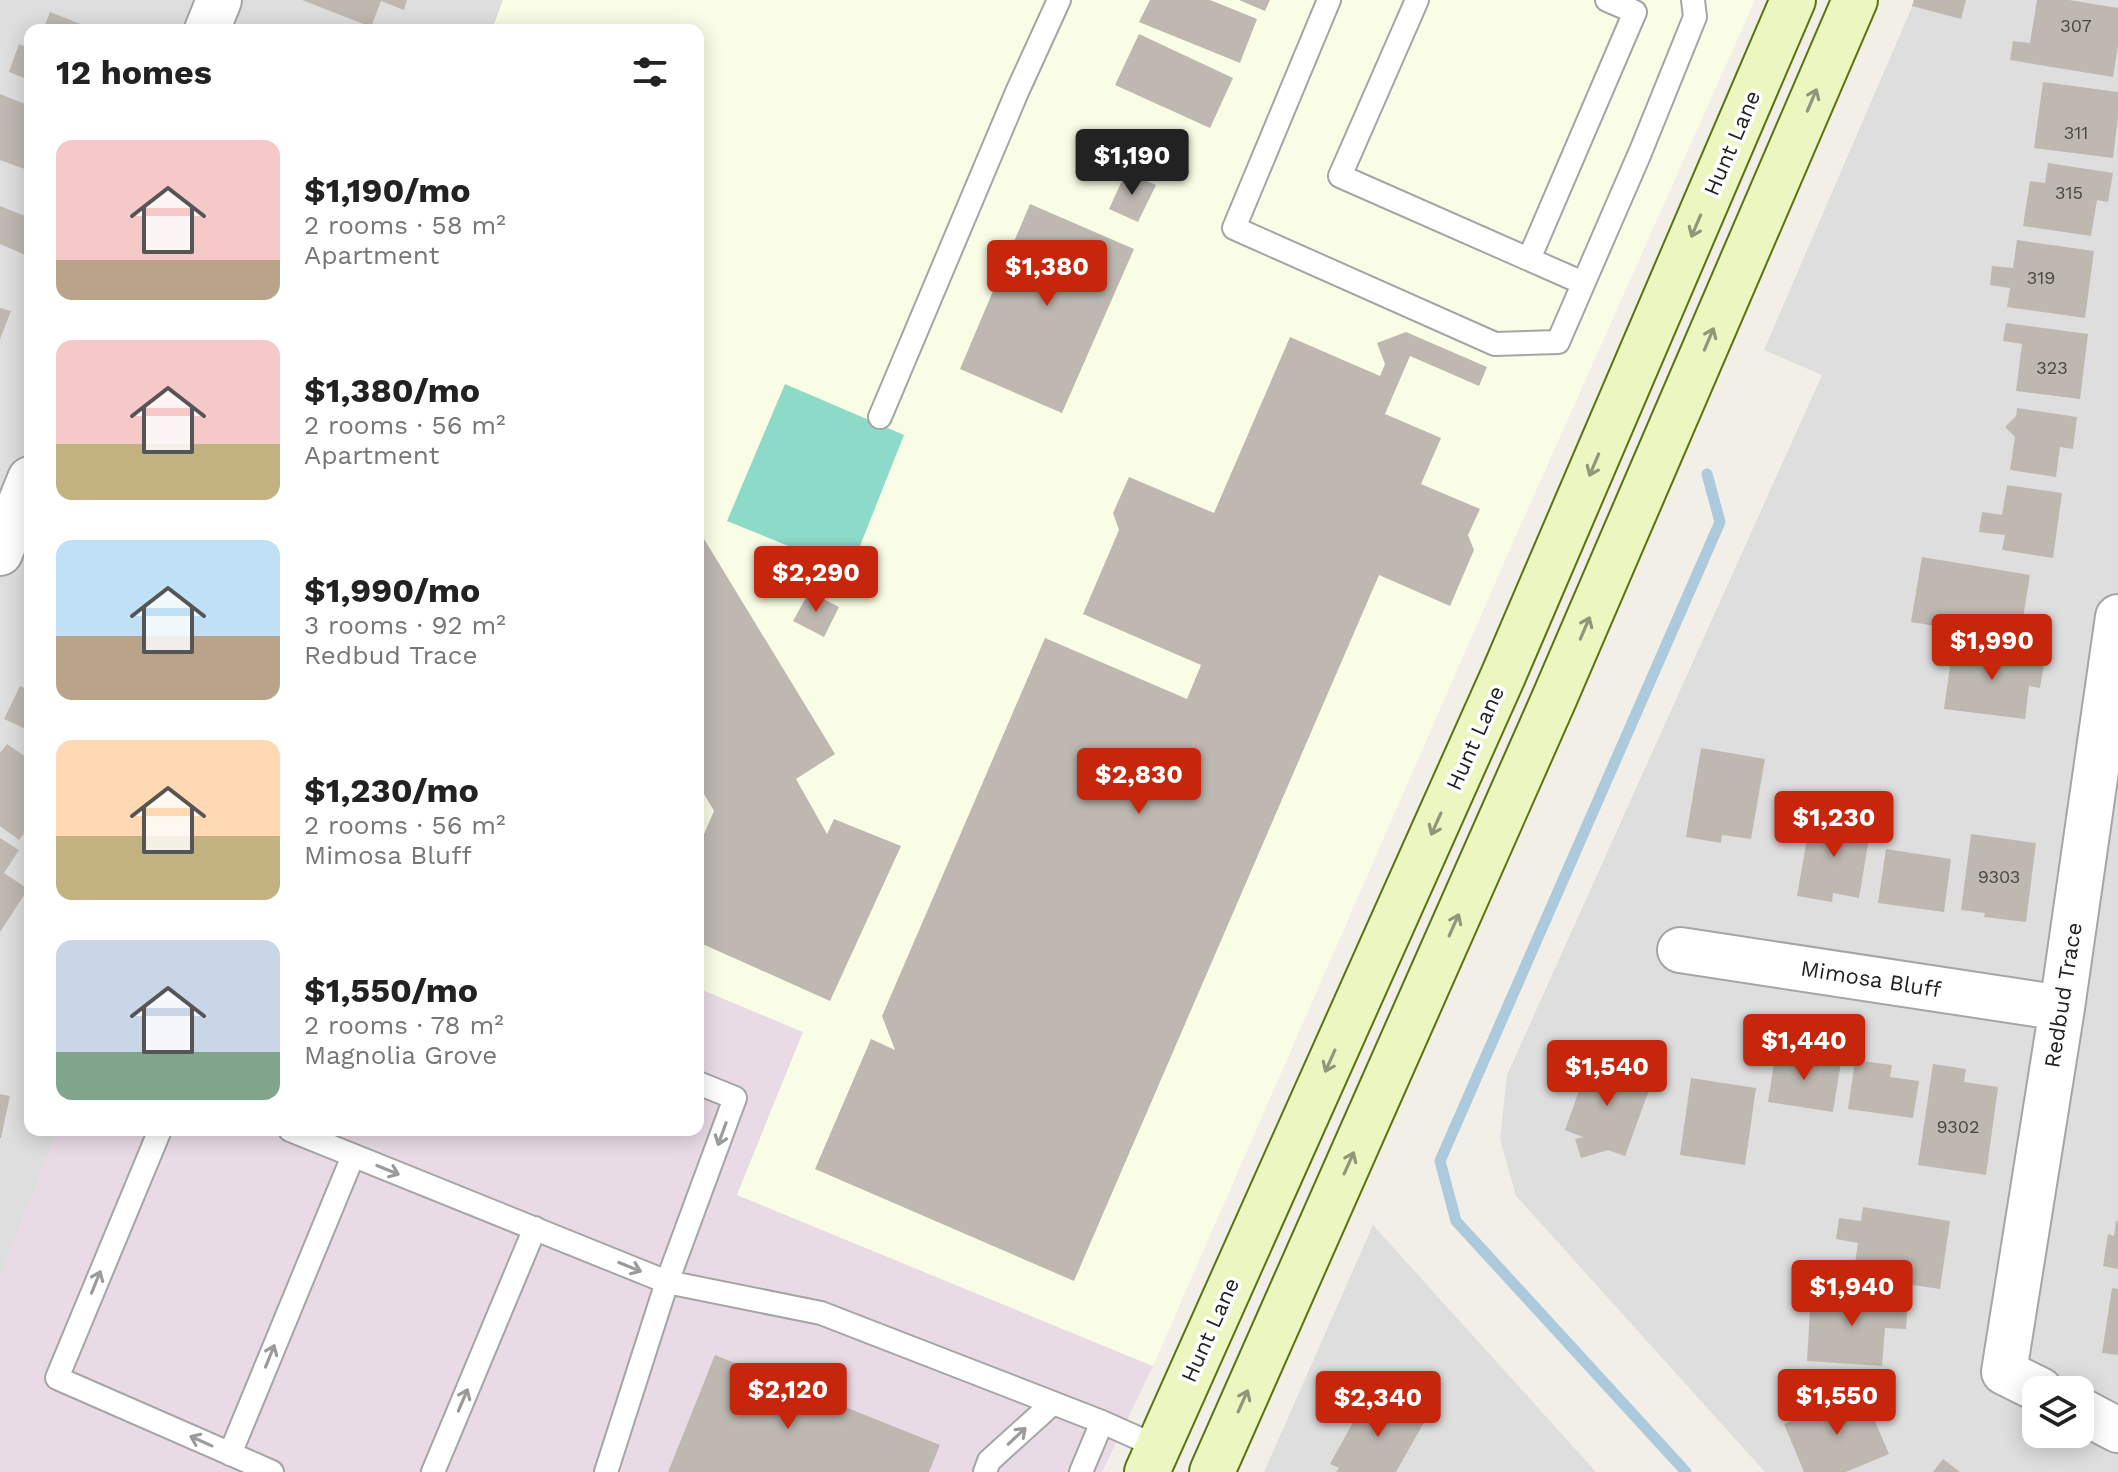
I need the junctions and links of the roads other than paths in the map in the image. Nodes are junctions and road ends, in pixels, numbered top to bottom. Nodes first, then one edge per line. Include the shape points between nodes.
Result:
1 (219, 0) edge
2 (1059, 0) edge
3 (1329, 0) edge
4 (1417, 0) edge
5 (1607, 0) edge
6 (1693, 0) edge
7 (1793, 0) edge
8 (1855, 0) edge
9 (209, 24) edge
10 (1529, 259) junction
11 (1583, 283) junction
12 (880, 417) dead end
13 (24, 494) edge
14 (0, 553) edge
15 (2118, 617) edge
16 (1503, 676) junction
17 (1554, 699) junction
18 (1680, 950) dead end
19 (2062, 1008) junction
20 (704, 1085) edge
21 (158, 1136) edge
22 (305, 1136) edge
23 (353, 1156) junction
24 (535, 1228) junction
25 (667, 1282) junction
26 (2023, 1376) edge
27 (1053, 1403) junction
28 (2094, 1417) edge
29 (1102, 1422) junction
30 (2118, 1430) edge
31 (230, 1454) junction
32 (1160, 1464) edge
33 (272, 1472) edge
34 (433, 1472) edge
35 (606, 1472) edge
36 (985, 1472) edge
37 (1081, 1472) edge
38 (1212, 1472) edge

1 - 9 street
2 - 12 lane
3 - 11 lane via 1234,228 1495,344 1558,342
4 - 10 lane via 1340,176
5 - 10 lane via 1635,12
6 - 11 lane via 1695,17
7 -> 16 main road, Hunt Lane
17 -> 8 main road
10 - 11 lane
13 - 14 street
15 - 19 street, Redbud Trace
16 - 17 main road
16 -> 32 main road, Hunt Lane
38 -> 17 main road
18 - 19 street, Mimosa Bluff
19 - 26 street, Redbud Trace
20 -> 25 lane via 735,1098
31 -> 21 lane via 57,1378
22 - 23 lane
23 -> 24 lane
31 -> 23 lane
24 -> 25 lane
34 -> 24 lane
25 - 27 lane via 821,1313
25 - 35 lane
27 - 29 lane
36 -> 27 lane via 989,1461
28 - 30 street
29 - 32 lane
29 - 37 lane
31 - 33 lane

